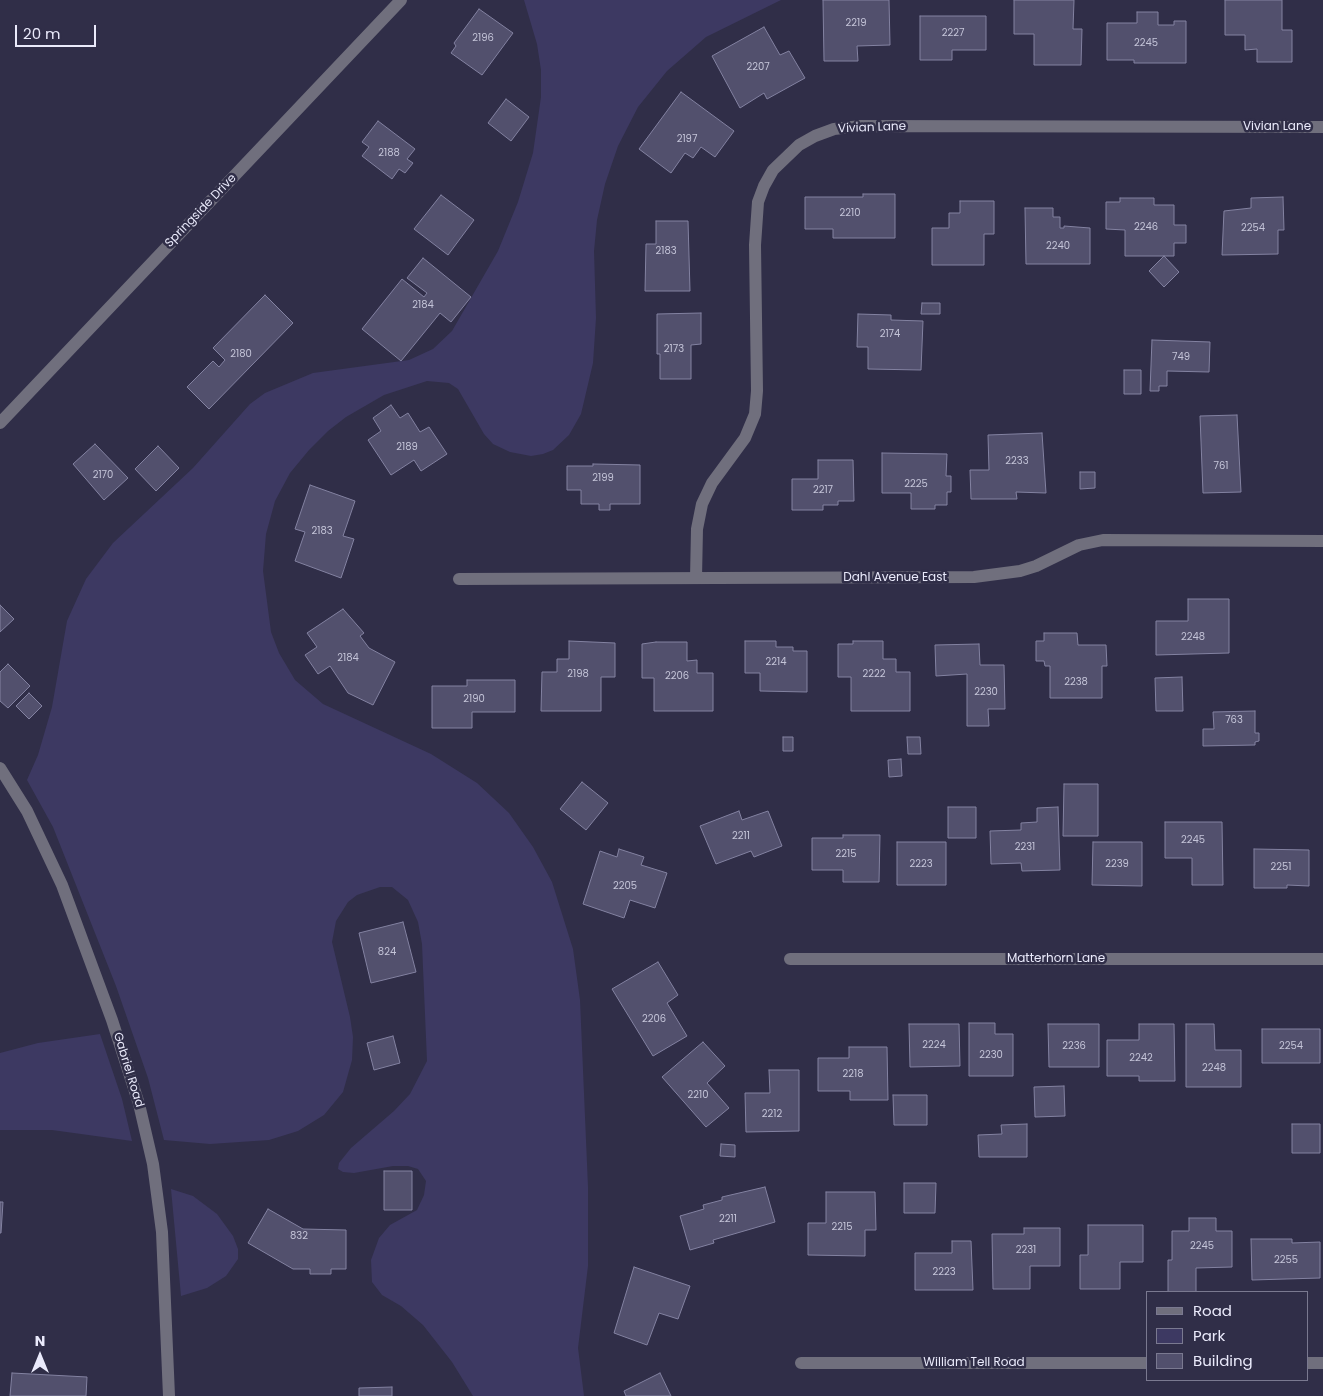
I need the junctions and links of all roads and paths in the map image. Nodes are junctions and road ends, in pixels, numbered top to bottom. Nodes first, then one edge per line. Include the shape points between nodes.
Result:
1 (401, 0) edge
2 (1323, 127) edge
3 (0, 423) edge
4 (1323, 541) edge
5 (696, 578) junction
6 (459, 579) dead end
7 (0, 768) edge
8 (790, 959) dead end
9 (1323, 959) edge
10 (800, 1363) dead end
11 (1146, 1363) edge
12 (1308, 1363) edge
13 (1323, 1363) edge
14 (168, 1396) edge

1 - 3 street, Springside Drive
2 - 5 street, Vivian Lane via 861,126 834,129 799,145 773,170 758,202 755,228 755,414 745,438 712,483 702,504 696,538
4 - 5 street, Dahl Avenue East via 1095,541 1072,548 1036,566 984,577
5 - 6 street, Dahl Avenue East
7 - 14 street, Gabriel Road via 27,811 62,885 112,1020 141,1111 153,1164 162,1232
8 - 9 street, Matterhorn Lane
10 - 11 street, William Tell Road
12 - 13 street

